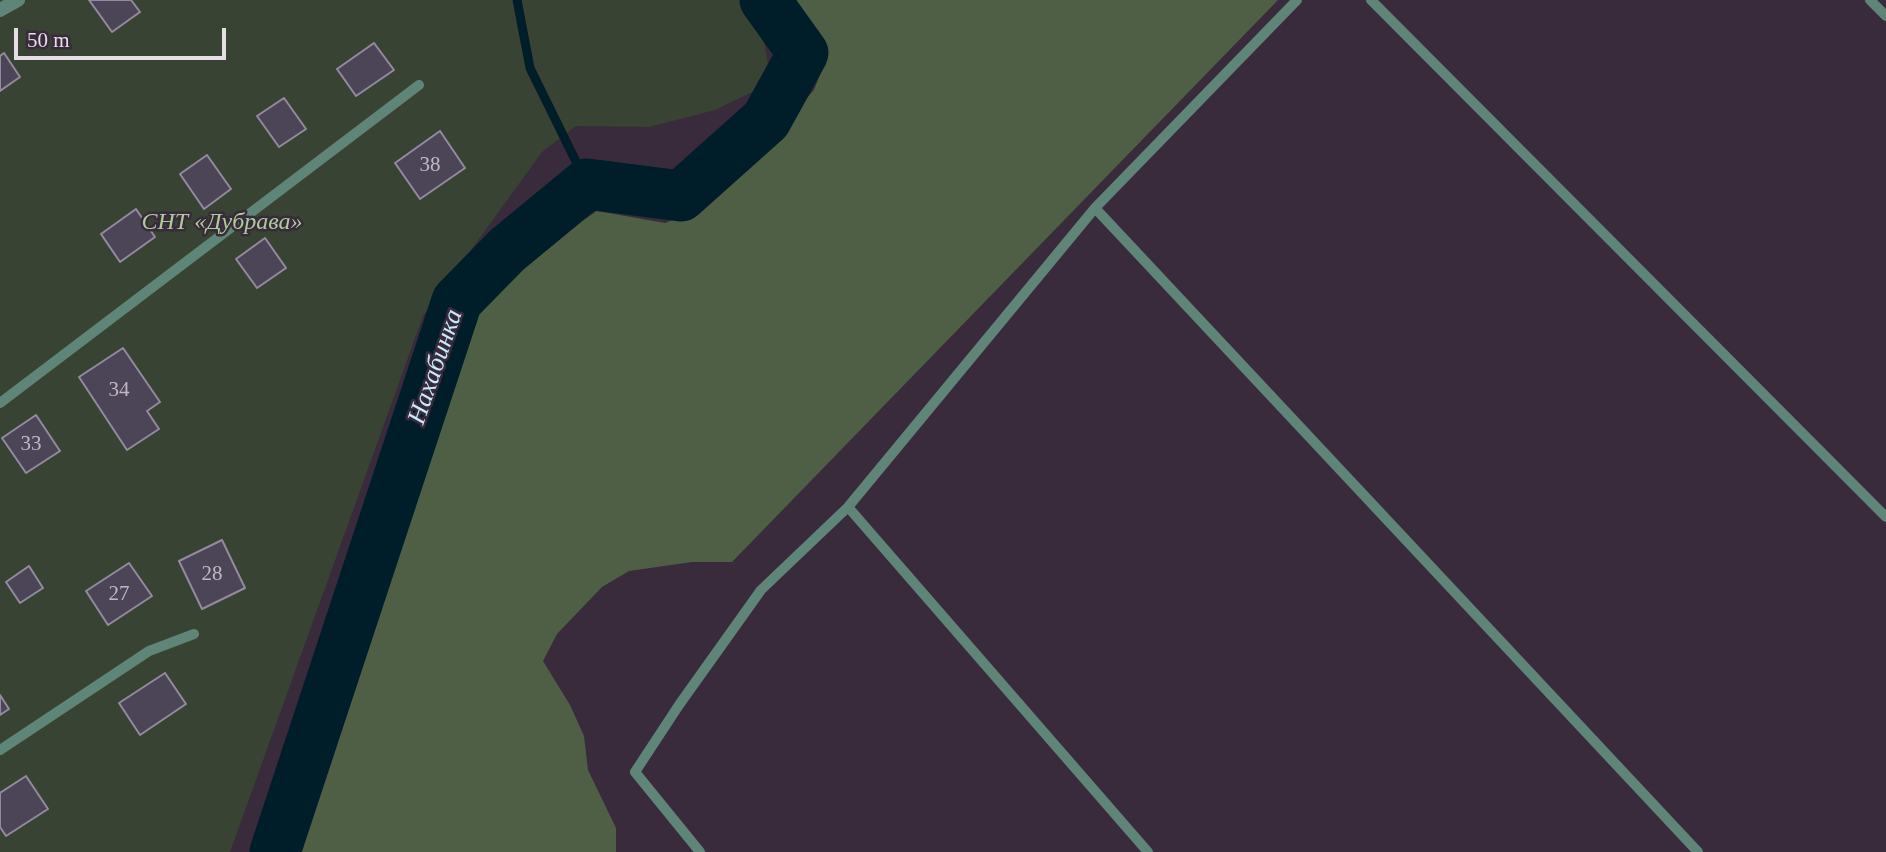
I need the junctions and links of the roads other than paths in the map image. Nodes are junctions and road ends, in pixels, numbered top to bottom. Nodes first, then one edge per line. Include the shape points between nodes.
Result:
1 (18, 0) edge
2 (1297, 0) edge
3 (1371, 0) edge
4 (1870, 0) edge
5 (0, 10) edge
6 (1886, 16) edge
7 (419, 85) dead end
8 (1095, 208) junction
9 (0, 403) edge
10 (848, 507) junction
11 (1886, 517) edge
12 (194, 634) dead end
13 (0, 750) edge
14 (700, 852) edge
15 (1148, 852) edge
16 (1698, 852) edge

1 - 5 street
2 - 8 lane
3 - 11 lane
4 - 6 lane
7 - 9 lane
8 - 10 lane
8 - 16 lane
10 - 14 lane via 761,590 635,772
10 - 15 lane
12 - 13 lane via 149,651

